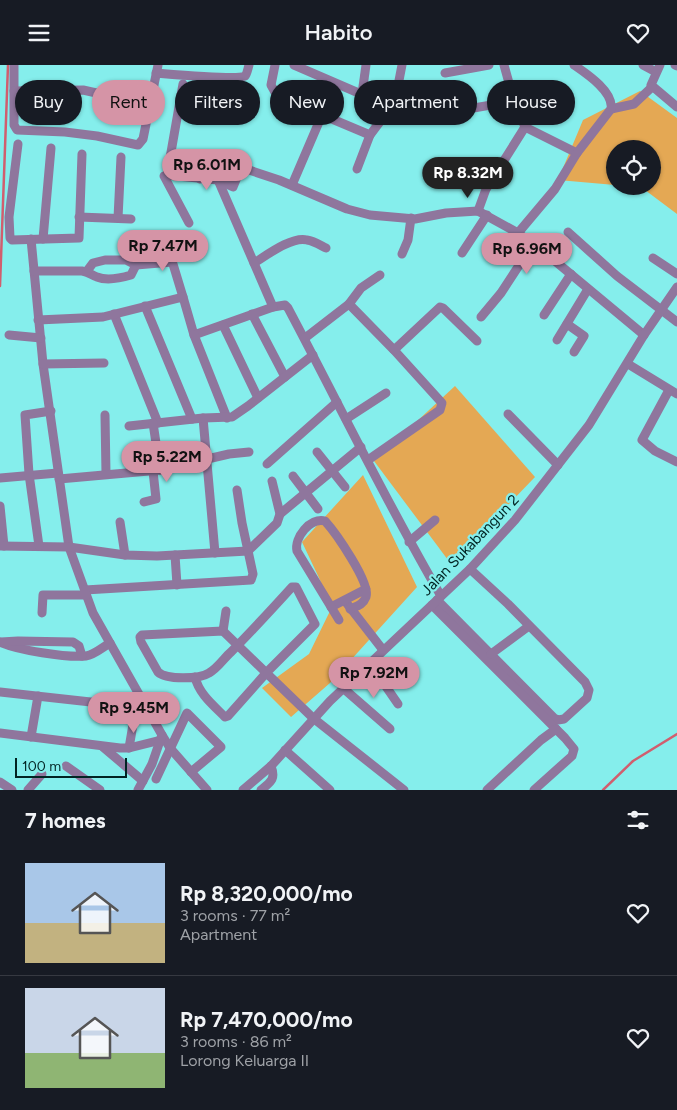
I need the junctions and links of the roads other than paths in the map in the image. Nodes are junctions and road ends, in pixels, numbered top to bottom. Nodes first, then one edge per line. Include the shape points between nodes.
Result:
1 (14, 65) edge
2 (249, 65) edge
3 (275, 65) edge
4 (294, 65) edge
5 (366, 65) edge
6 (402, 65) edge
7 (489, 65) edge
8 (504, 65) edge
9 (574, 65) edge
10 (644, 65) edge
11 (157, 67) edge
12 (658, 69) edge
13 (446, 73) dead end
14 (155, 80) edge
15 (271, 80) edge
16 (364, 80) edge
17 (399, 80) edge
18 (508, 80) edge
19 (652, 87) junction
20 (14, 91) junction
21 (354, 91) edge
22 (92, 92) edge
23 (677, 107) edge
24 (611, 109) junction
25 (344, 124) edge
26 (146, 125) edge
27 (175, 125) edge
28 (318, 125) edge
29 (378, 125) edge
30 (524, 127) joint
31 (370, 135) junction
32 (18, 144) dead end
33 (51, 148) dead end
34 (577, 153) junction
35 (82, 154) dead end
36 (203, 156) dead end
37 (121, 157) dead end
38 (357, 169) dead end
39 (167, 175) junction
40 (200, 179) junction
41 (218, 180) junction
42 (292, 185) junction
43 (478, 211) junction
44 (487, 215) junction
45 (5, 217) edge
46 (79, 217) junction
47 (118, 218) junction
48 (411, 218) junction
49 (131, 219) dead end
50 (189, 223) dead end
51 (568, 231) dead end
52 (518, 233) junction
53 (31, 239) junction
54 (43, 239) junction
55 (166, 241) dead end
56 (533, 245) junction
57 (326, 248) dead end
58 (462, 253) dead end
59 (402, 254) dead end
60 (653, 258) dead end
61 (172, 261) junction
62 (254, 263) junction
63 (136, 265) junction
64 (34, 271) junction
65 (87, 271) junction
66 (570, 274) junction
67 (380, 275) dead end
68 (677, 275) edge
69 (677, 287) edge
70 (588, 289) junction
71 (183, 297) junction
72 (349, 304) junction
73 (145, 306) junction
74 (273, 307) junction
75 (660, 311) junction
76 (252, 314) junction
77 (114, 315) junction
78 (544, 315) dead end
79 (481, 317) dead end
80 (38, 320) junction
81 (567, 323) junction
82 (677, 323) edge
83 (223, 325) junction
84 (9, 335) dead end
85 (194, 335) junction
86 (644, 335) junction
87 (41, 338) junction
88 (305, 338) junction
89 (557, 340) dead end
90 (477, 341) dead end
91 (394, 350) junction
92 (574, 352) dead end
93 (313, 355) junction
94 (104, 363) dead end
95 (43, 364) junction
96 (628, 364) junction
97 (285, 377) junction
98 (673, 392) edge
99 (386, 393) dead end
100 (258, 398) junction
101 (337, 402) junction
102 (51, 411) junction
103 (508, 414) dead end
104 (105, 415) dead end
105 (203, 418) junction
106 (227, 418) junction
107 (192, 419) junction
108 (346, 419) junction
109 (155, 423) junction
110 (129, 426) dead end
111 (361, 447) junction
112 (249, 452) dead end
113 (317, 452) dead end
114 (208, 459) junction
115 (368, 460) junction
116 (677, 462) edge
117 (267, 463) dead end
118 (558, 465) junction
119 (331, 470) junction
120 (157, 471) junction
121 (29, 474) junction
122 (106, 474) junction
123 (59, 476) junction
124 (293, 476) dead end
125 (0, 478) edge
126 (272, 481) dead end
127 (345, 487) dead end
128 (237, 490) dead end
129 (305, 493) junction
130 (144, 501) dead end
131 (0, 506) edge
132 (318, 509) dead end
133 (280, 514) junction
134 (435, 521) dead end
135 (120, 522) dead end
136 (409, 541) junction
137 (2, 546) edge
138 (39, 546) junction
139 (69, 547) junction
140 (248, 551) junction
141 (215, 553) junction
142 (125, 555) junction
143 (175, 555) junction
144 (470, 569) junction
145 (177, 585) junction
146 (85, 592) junction
147 (437, 600) junction
148 (348, 605) junction
149 (331, 607) junction
150 (226, 611) dead end
151 (42, 613) dead end
152 (339, 620) dead end
153 (529, 627) junction
154 (223, 631) junction
155 (0, 642) edge
156 (110, 643) junction
157 (238, 645) junction
158 (383, 650) junction
159 (491, 654) junction
160 (82, 656) junction
161 (370, 663) junction
162 (268, 672) junction
163 (195, 677) junction
164 (343, 688) junction
165 (0, 692) edge
166 (38, 697) junction
167 (398, 704) dead end
168 (313, 718) junction
169 (390, 729) dead end
170 (556, 729) junction
171 (0, 733) edge
172 (31, 737) junction
173 (162, 738) junction
174 (103, 747) junction
175 (129, 748) junction
176 (170, 748) junction
177 (285, 750) junction
178 (66, 766) dead end
179 (271, 766) junction
180 (192, 772) junction
181 (42, 774) dead end
182 (156, 779) dead end
183 (255, 780) junction
184 (143, 781) junction
185 (0, 782) edge
186 (498, 787) edge
187 (262, 789) edge
188 (327, 789) edge
189 (12, 790) edge
190 (28, 790) edge
191 (100, 790) edge
192 (138, 790) edge
193 (207, 790) edge
194 (243, 790) edge
195 (404, 790) edge
196 (487, 790) edge
197 (534, 790) edge

1 - 20 street
2 - 11 street via 244,76 228,77
3 - 15 street
4 - 21 street
5 - 16 street
6 - 17 street
7 - 13 street
8 - 18 street
9 - 24 street via 608,95
10 - 12 street
11 - 14 street
12 - 19 street via 651,82
19 - 23 street
19 - 24 street via 634,104
20 - 22 street
20 - 26 street via 14,125 17,130 97,135 138,145
24 - 34 street
25 - 31 street
27 - 39 street
28 - 42 street
29 - 31 street
30 - 34 street
30 - 43 street via 486,189
31 - 38 street
32 - 45 street
33 - 54 street
34 - 52 street via 555,189
35 - 46 street
36 - 40 street
37 - 47 street
39 - 40 street
39 - 50 street via 165,177
40 - 41 street
41 - 42 street via 233,187 243,168
41 - 62 street
42 - 48 street via 347,209 370,215
43 - 44 street
43 - 48 street
44 - 52 street
44 - 58 street
45 - 53 street via 11,239
46 - 47 street
46 - 54 street via 78,239
47 - 49 street
48 - 59 street
51 - 75 street
52 - 56 street
53 - 54 street
53 - 64 street
55 - 61 street
56 - 66 street
56 - 79 street
57 - 62 street via 301,239
60 - 68 street
61 - 63 street
61 - 71 street
62 - 74 street
63 - 65 street via 126,260 105,260 93,263
63 - 65 street via 131,275 115,279 98,277
64 - 65 street
64 - 80 street
66 - 70 street
66 - 78 street
67 - 72 street via 361,288
69 - 75 street, Jalan Sukabangun 2
70 - 81 street
70 - 86 street
71 - 73 street
71 - 85 street
72 - 88 street
72 - 91 street
73 - 77 street
73 - 107 street
74 - 76 street
74 - 88 street via 287,307
75 - 82 street
75 - 86 street, Jalan Sukabangun 2
76 - 83 street
76 - 97 street
77 - 80 street
77 - 109 street
80 - 87 street
81 - 89 street
81 - 92 street via 584,336
83 - 85 street
83 - 100 street
84 - 87 street
85 - 106 street
86 - 96 street, Jalan Sukabangun 2
87 - 95 street
88 - 93 street
90 - 91 street via 440,307
91 - 115 street via 442,401 442,407
93 - 97 street
93 - 101 street
94 - 95 street
95 - 102 street
96 - 98 street
96 - 118 street, Jalan Sukabangun 2 via 589,425
97 - 100 street
98 - 116 street via 642,440
99 - 108 street
100 - 106 street via 238,414
101 - 108 street
101 - 117 street
102 - 121 street via 25,415
102 - 123 street
103 - 118 street
104 - 122 street
105 - 106 street
105 - 107 street
105 - 114 street
107 - 109 street
108 - 111 street
109 - 110 street
109 - 120 street
111 - 115 street
111 - 119 street
112 - 114 street
113 - 119 street
114 - 120 street
114 - 141 street
115 - 136 street
118 - 144 street, Jalan Sukabangun 2 via 515,520
119 - 127 street
119 - 129 street
120 - 122 street
120 - 130 street via 156,499
121 - 123 street
121 - 125 street
121 - 138 street
122 - 123 street
123 - 139 street
124 - 129 street
126 - 133 street
128 - 140 street
129 - 132 street
129 - 133 street
131 - 137 street
133 - 140 street via 277,523
134 - 136 street
135 - 142 street
136 - 147 street
137 - 138 street
138 - 139 street
139 - 142 street
139 - 146 street
140 - 141 street
140 - 145 street via 253,573 251,580
141 - 143 street
142 - 143 street
143 - 145 street
144 - 147 street, Jalan Sukabangun 2
144 - 153 street
145 - 146 street
146 - 151 street via 43,595
146 - 156 street
147 - 158 street, Jalan Sukabangun 2
147 - 159 street
147 - 170 street
148 - 149 street
148 - 149 street via 362,604 366,599 366,589 342,543 324,521 315,521 299,536 296,547
148 - 158 street
149 - 152 street
150 - 154 street
153 - 159 street
153 - 159 street via 585,682 589,690 587,698 564,719 554,717
154 - 157 street
154 - 163 street via 140,636 140,642 162,675
155 - 160 street via 14,648
155 - 160 street via 74,642
156 - 160 street
156 - 173 street
157 - 162 street
157 - 162 street via 292,587 296,587 315,624
157 - 163 street via 209,674
158 - 161 street, Jalan Sukabangun 2
161 - 164 street, Jalan Sukabangun 2
161 - 167 street
162 - 163 street via 227,717 199,689
162 - 168 street
164 - 168 street, Jalan Sukabangun 2
164 - 169 street
165 - 166 street
166 - 172 street
166 - 175 street via 136,707
168 - 177 street, Jalan Sukabangun 2
168 - 195 street
170 - 186 street
170 - 197 street via 574,749 572,756
171 - 172 street
172 - 174 street
173 - 175 street
173 - 176 street
173 - 184 street
174 - 175 street
174 - 184 street
176 - 180 street
176 - 180 street via 188,713 221,747
176 - 182 street
177 - 179 street, Jalan Sukabangun 2
177 - 188 street
178 - 191 street
179 - 183 street, Jalan Sukabangun 2
179 - 187 street via 273,778
180 - 193 street
181 - 190 street
183 - 187 street
183 - 194 street, Jalan Sukabangun 2
184 - 192 street
185 - 189 street
186 - 196 street

